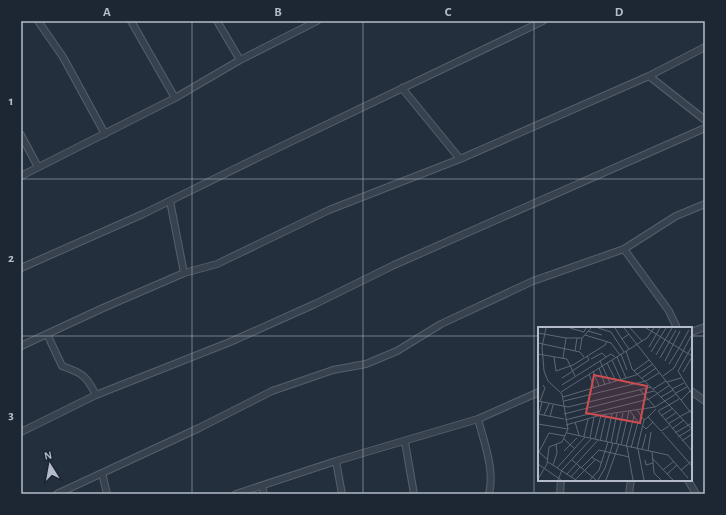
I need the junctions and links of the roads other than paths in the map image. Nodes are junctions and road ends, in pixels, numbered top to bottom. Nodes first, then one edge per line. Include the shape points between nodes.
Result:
1 (38, 21) edge
2 (131, 21) edge
3 (217, 21) edge
4 (317, 21) edge
5 (543, 21) edge
6 (304, 23) edge
7 (705, 47) edge
8 (240, 60) junction
9 (648, 76) junction
10 (402, 88) junction
11 (175, 98) junction
12 (705, 120) edge
13 (705, 128) edge
14 (105, 134) junction
15 (21, 135) edge
16 (460, 159) junction
17 (38, 167) junction
18 (21, 176) edge
19 (170, 201) junction
20 (705, 204) edge
21 (624, 249) junction
22 (21, 268) edge
23 (184, 273) junction
24 (677, 327) edge
25 (705, 327) edge
26 (692, 332) edge
27 (47, 334) junction
28 (21, 346) edge
29 (538, 392) edge
30 (692, 392) edge
31 (96, 395) junction
32 (705, 401) edge
33 (478, 419) junction
34 (21, 432) edge
35 (405, 442) junction
36 (336, 461) junction
37 (102, 472) junction
38 (561, 481) edge
39 (631, 481) edge
40 (689, 481) edge
41 (262, 486) junction
42 (57, 494) edge
43 (107, 494) edge
44 (236, 494) edge
45 (264, 494) edge
46 (342, 494) edge
47 (414, 494) edge
48 (489, 494) edge
49 (560, 494) edge
50 (629, 494) edge
51 (696, 494) edge

1 - 14 street via 63,58
2 - 11 street
3 - 8 street
4 - 6 street
5 - 10 street
6 - 8 street
7 - 9 street
8 - 11 street
9 - 12 street
9 - 16 street
10 - 16 street
10 - 19 street
11 - 14 street
13 - 31 street via 394,265 230,342
14 - 17 street
15 - 17 street
16 - 23 street via 329,210 217,264
17 - 18 street
19 - 22 street
19 - 23 street
20 - 21 street via 676,216
21 - 24 street via 669,311
21 - 37 street via 533,281 441,324 397,351 366,364 333,370 272,392
23 - 27 street
25 - 26 street
27 - 28 street
27 - 31 street via 62,366 72,368 86,377
29 - 33 street
30 - 32 street
31 - 34 street
33 - 35 street
33 - 48 street via 487,452
35 - 36 street
35 - 47 street
36 - 41 street
36 - 46 street
37 - 42 street
37 - 43 street
38 - 49 street
39 - 50 street
40 - 51 street
41 - 44 street
41 - 45 street

